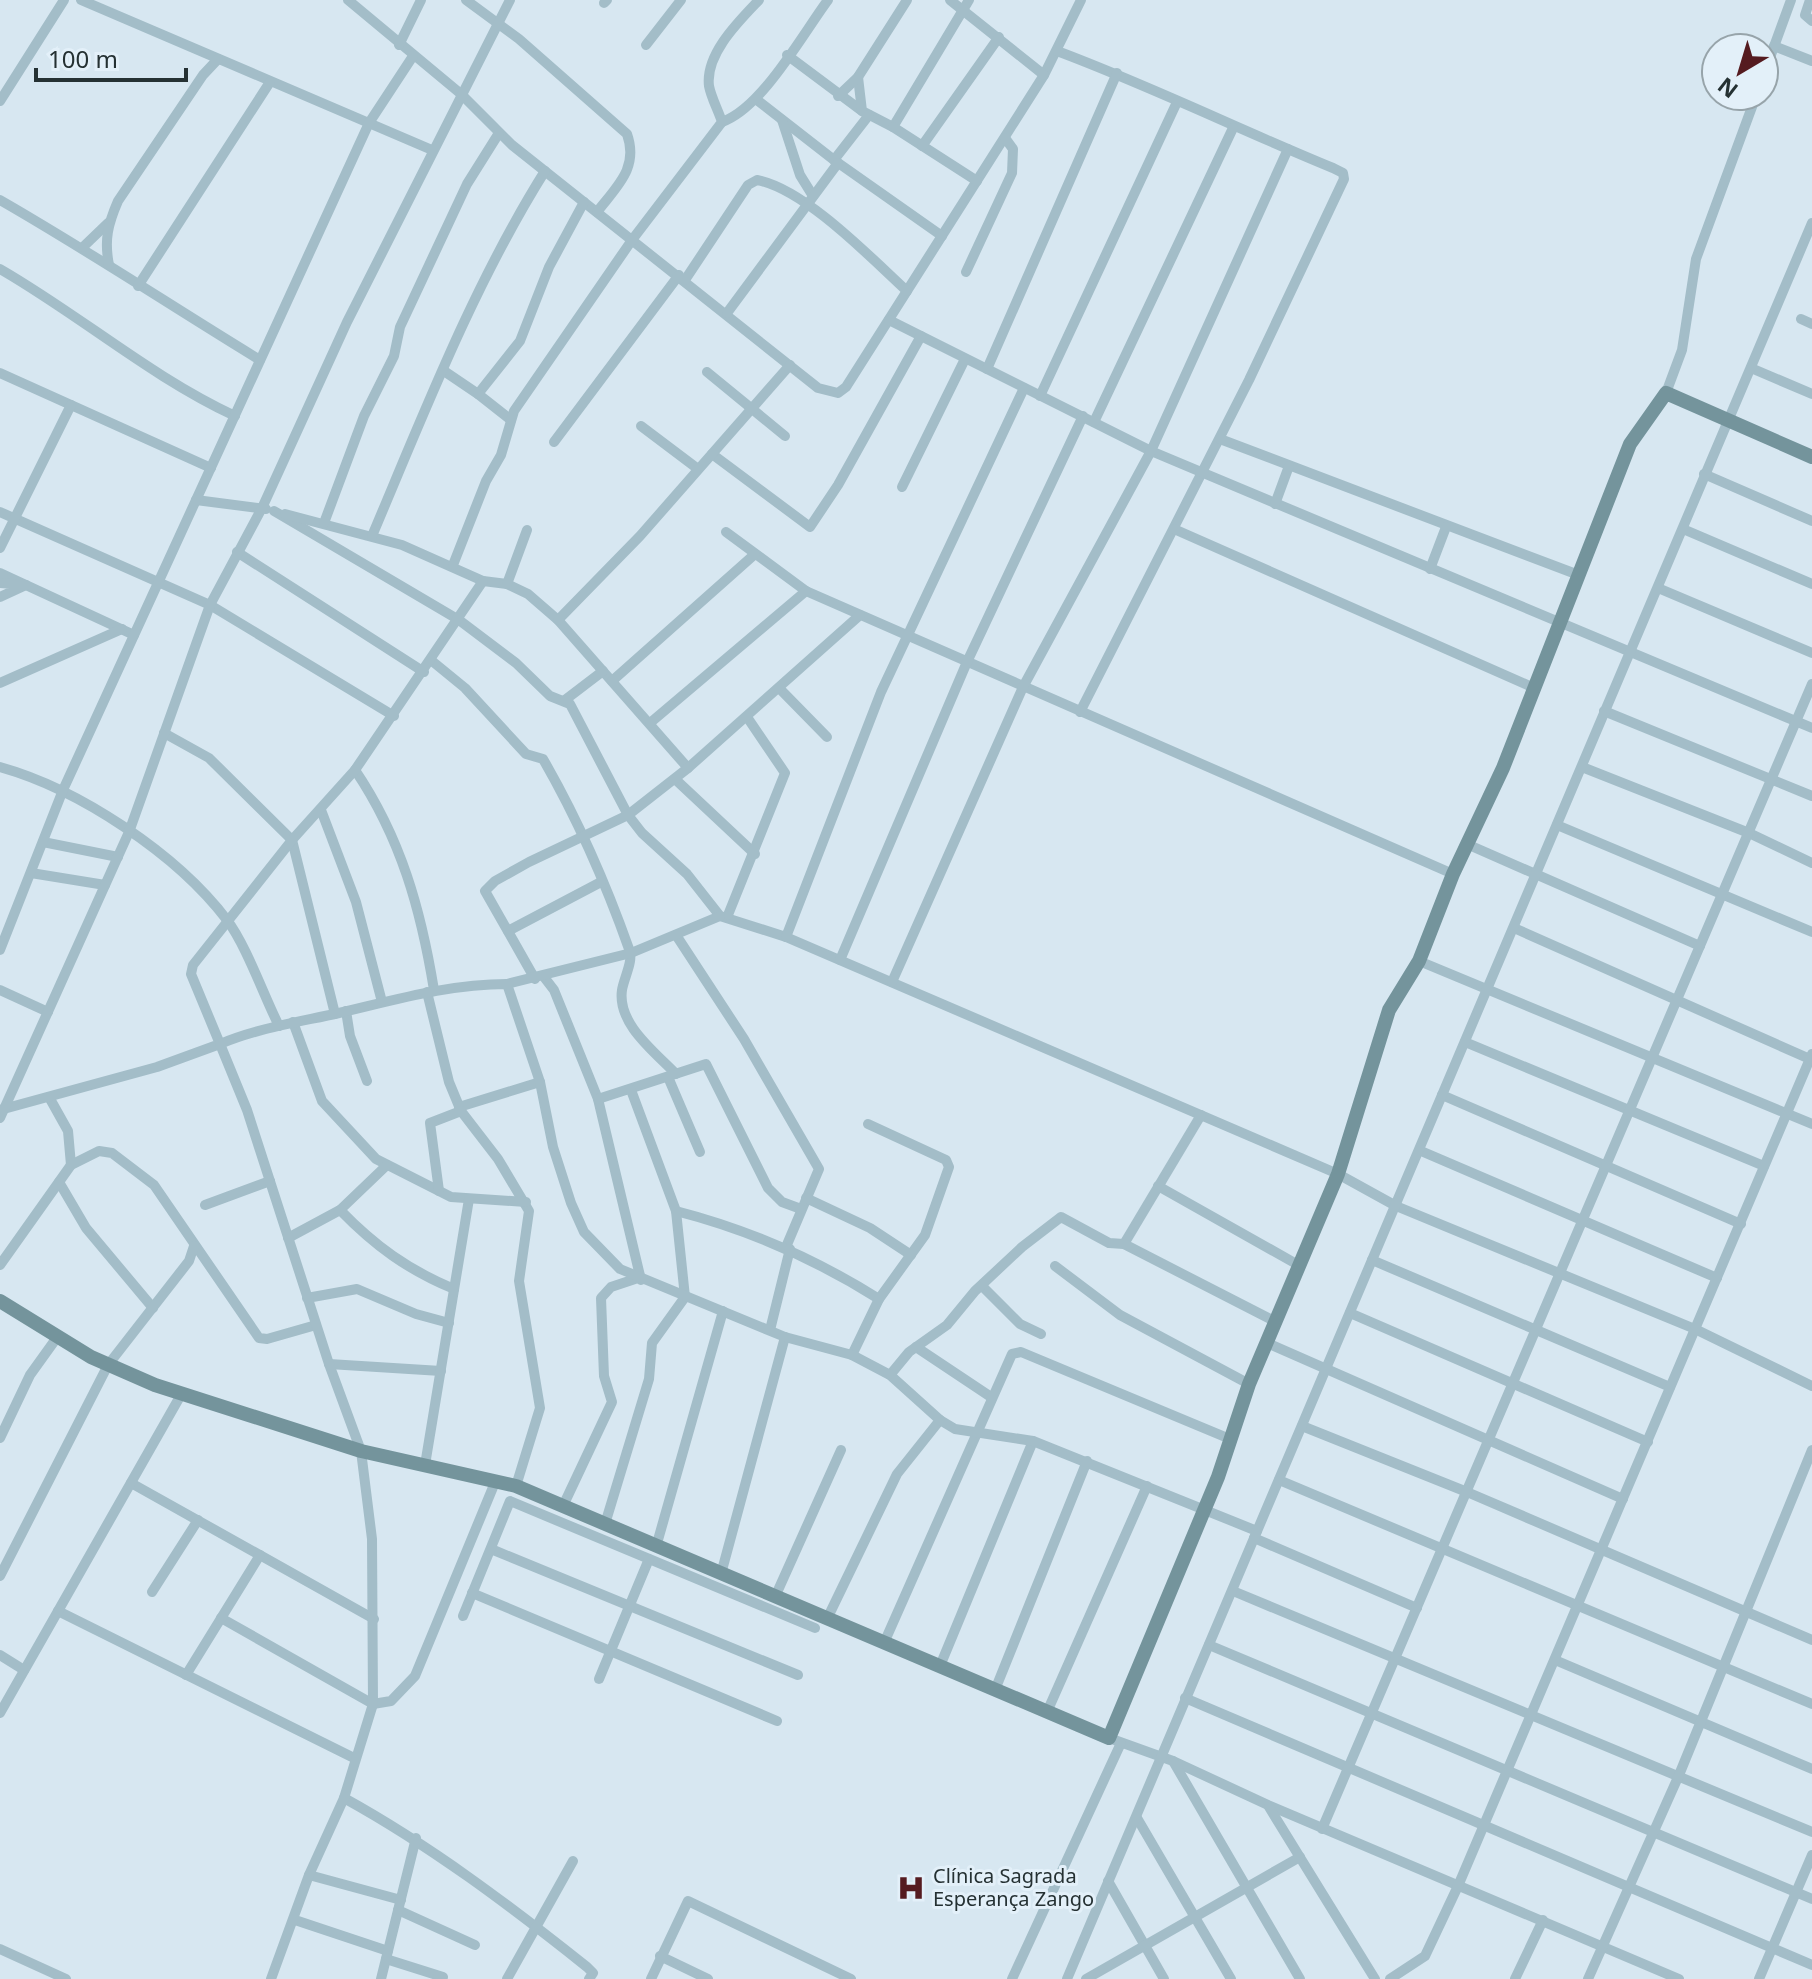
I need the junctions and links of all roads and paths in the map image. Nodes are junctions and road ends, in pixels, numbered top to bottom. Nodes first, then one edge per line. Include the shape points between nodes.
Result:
1 (64, 0) edge
2 (81, 0) edge
3 (348, 0) edge
4 (421, 0) edge
5 (466, 0) edge
6 (510, 0) edge
7 (681, 0) edge
8 (759, 0) edge
9 (828, 0) edge
10 (907, 0) edge
11 (950, 0) edge
12 (1081, 0) edge
13 (1791, 0) edge
14 (1810, 0) edge
15 (966, 5) edge
16 (1812, 21) edge
17 (497, 24) junction
18 (1779, 32) edge
19 (999, 37) junction
20 (399, 45) junction
21 (646, 45) dead end
22 (1780, 48) edge
23 (1057, 51) junction
24 (787, 55) junction
25 (413, 56) junction
26 (218, 59) junction
27 (1812, 61) edge
28 (1117, 73) junction
29 (1044, 75) junction
30 (858, 77) junction
31 (270, 82) junction
32 (461, 94) junction
33 (838, 96) junction
34 (757, 100) junction
35 (0, 101) edge
36 (1177, 102) junction
37 (1750, 112) edge
38 (866, 113) junction
39 (782, 120) junction
40 (722, 122) junction
41 (369, 123) junction
42 (893, 127) junction
43 (1233, 128) junction
44 (499, 133) junction
45 (1005, 138) junction
46 (922, 146) junction
47 (1288, 149) junction
48 (432, 150) junction
49 (836, 162) junction
50 (545, 171) junction
51 (977, 181) junction
52 (0, 200) edge
53 (810, 200) junction
54 (584, 202) junction
55 (597, 212) junction
56 (108, 223) junction
57 (1812, 223) edge
58 (942, 236) junction
59 (632, 240) junction
60 (83, 247) junction
61 (109, 265) junction
62 (0, 269) edge
63 (966, 272) dead end
64 (682, 278) junction
65 (138, 286) junction
66 (907, 291) junction
67 (727, 313) junction
68 (1801, 319) dead end
69 (889, 320) junction
70 (1812, 324) edge
71 (921, 336) junction
72 (965, 359) junction
73 (260, 360) junction
74 (790, 365) junction
75 (1751, 368) junction
76 (987, 369) junction
77 (444, 371) junction
78 (707, 372) dead end
79 (0, 373) edge
80 (1024, 388) junction
81 (1666, 393) junction
82 (478, 394) junction
83 (1812, 394) edge
84 (1040, 396) junction
85 (71, 405) junction
86 (752, 408) junction
87 (235, 416) junction
88 (1083, 416) junction
89 (511, 420) junction
90 (1727, 421) junction
91 (1094, 422) junction
92 (641, 426) dead end
93 (785, 436) dead end
94 (1220, 439) junction
95 (554, 442) dead end
96 (1151, 451) junction
97 (712, 454) junction
98 (1812, 457) edge
99 (1289, 466) junction
100 (211, 468) junction
101 (698, 469) junction
102 (1202, 474) junction
103 (1704, 474) junction
104 (902, 487) dead end
105 (196, 500) junction
106 (1275, 504) junction
107 (268, 510) junction
108 (0, 512) edge
109 (14, 519) junction
110 (1812, 521) edge
111 (324, 523) junction
112 (1446, 527) junction
113 (1174, 529) junction
114 (1683, 529) junction
115 (527, 530) dead end
116 (726, 532) dead end
117 (372, 536) junction
118 (0, 548) edge
119 (237, 552) junction
120 (755, 554) junction
121 (453, 565) junction
122 (1430, 569) junction
123 (0, 573) edge
124 (1576, 574) junction
125 (483, 581) junction
126 (0, 583) edge
127 (158, 584) junction
128 (507, 584) junction
129 (1812, 584) edge
130 (26, 585) junction
131 (1658, 588) junction
132 (806, 591) junction
133 (0, 597) edge
134 (210, 605) junction
135 (860, 615) junction
136 (459, 620) junction
137 (558, 620) junction
138 (1559, 622) junction
139 (122, 629) junction
140 (134, 635) junction
141 (909, 635) junction
142 (1630, 652) junction
143 (1812, 653) edge
144 (432, 661) junction
145 (967, 662) junction
146 (603, 671) junction
147 (424, 672) junction
148 (612, 681) junction
149 (0, 683) edge
150 (1812, 684) edge
151 (1023, 687) junction
152 (1532, 687) junction
153 (779, 688) junction
154 (565, 700) junction
155 (1604, 711) junction
156 (1080, 712) junction
157 (394, 716) junction
158 (747, 717) junction
159 (1796, 722) junction
160 (650, 723) junction
161 (1812, 728) edge
162 (164, 733) junction
163 (827, 737) dead end
164 (0, 767) edge
165 (1582, 767) junction
166 (688, 768) junction
167 (355, 770) junction
168 (675, 779) junction
169 (1771, 779) junction
170 (63, 790) junction
171 (1812, 796) edge
172 (321, 810) junction
173 (628, 815) junction
174 (1557, 825) junction
175 (129, 832) junction
176 (1749, 833) junction
177 (581, 836) junction
178 (292, 840) junction
179 (43, 842) junction
180 (1469, 845) junction
181 (755, 854) junction
182 (118, 857) junction
183 (1812, 863) edge
184 (31, 873) junction
185 (1453, 874) junction
186 (1534, 874) junction
187 (601, 882) junction
188 (105, 885) junction
189 (1722, 894) junction
190 (724, 916) junction
191 (228, 922) junction
192 (1514, 928) junction
193 (508, 931) junction
194 (1812, 932) edge
195 (676, 935) junction
196 (786, 937) junction
197 (1700, 946) junction
198 (0, 950) edge
199 (631, 953) junction
200 (840, 960) junction
201 (1419, 961) junction
202 (540, 978) junction
203 (892, 982) junction
204 (507, 984) junction
205 (1488, 987) junction
206 (0, 990) edge
207 (431, 991) junction
208 (382, 1002) junction
209 (1676, 1002) junction
210 (48, 1012) junction
211 (340, 1013) junction
212 (293, 1022) junction
213 (279, 1026) junction
214 (1465, 1042) junction
215 (220, 1044) junction
216 (1653, 1056) junction
217 (1811, 1057) edge
218 (672, 1076) junction
219 (367, 1081) dead end
220 (540, 1082) junction
221 (631, 1090) junction
222 (1442, 1095) junction
223 (49, 1097) junction
224 (598, 1099) junction
225 (460, 1109) junction
226 (1630, 1110) junction
227 (1, 1113) edge
228 (1787, 1113) junction
229 (1201, 1115) junction
230 (868, 1124) dead end
231 (1812, 1124) edge
232 (1421, 1151) junction
233 (700, 1152) dead end
234 (71, 1165) junction
235 (387, 1165) junction
236 (1606, 1165) junction
237 (1764, 1166) junction
238 (1338, 1174) junction
239 (270, 1181) junction
240 (59, 1182) junction
241 (1158, 1186) junction
242 (439, 1191) junction
243 (806, 1198) junction
244 (469, 1199) junction
245 (526, 1202) junction
246 (205, 1205) dead end
247 (1396, 1206) junction
248 (801, 1209) junction
249 (340, 1210) junction
250 (676, 1211) junction
251 (1584, 1220) junction
252 (1741, 1224) junction
253 (288, 1238) junction
254 (1124, 1244) junction
255 (194, 1246) junction
256 (788, 1248) junction
257 (911, 1255) junction
258 (1372, 1260) junction
259 (0, 1265) edge
260 (1055, 1266) dead end
261 (1300, 1266) junction
262 (1562, 1272) junction
263 (1717, 1278) junction
264 (640, 1279) junction
265 (982, 1286) junction
266 (454, 1289) junction
267 (685, 1297) junction
268 (307, 1298) junction
269 (879, 1299) junction
270 (0, 1301) edge
271 (153, 1308) junction
272 (723, 1311) junction
273 (1350, 1313) junction
274 (1276, 1322) junction
275 (449, 1323) junction
276 (316, 1325) junction
277 (1536, 1329) junction
278 (1695, 1329) junction
279 (770, 1330) junction
280 (1041, 1334) dead end
281 (58, 1336) junction
282 (785, 1337) junction
283 (1267, 1343) junction
284 (916, 1347) junction
285 (852, 1355) junction
286 (329, 1364) junction
287 (108, 1365) junction
288 (441, 1371) junction
289 (1325, 1371) junction
290 (890, 1375) junction
291 (1513, 1382) junction
292 (1249, 1384) junction
293 (1812, 1386) edge
294 (1670, 1387) junction
295 (182, 1393) junction
296 (991, 1397) junction
297 (940, 1420) junction
298 (1302, 1426) junction
299 (974, 1433) junction
300 (0, 1438) edge
301 (1230, 1439) junction
302 (1489, 1440) junction
303 (1033, 1441) junction
304 (1648, 1442) junction
305 (841, 1450) dead end
306 (1812, 1450) edge
307 (361, 1451) junction
308 (1087, 1461) junction
309 (425, 1465) junction
310 (496, 1480) junction
311 (1279, 1480) junction
312 (131, 1483) junction
313 (516, 1486) junction
314 (1147, 1486) junction
315 (1467, 1492) junction
316 (1623, 1499) junction
317 (563, 1506) junction
318 (1204, 1511) junction
319 (198, 1520) junction
320 (605, 1524) junction
321 (1255, 1535) junction
322 (491, 1549) junction
323 (1442, 1549) junction
324 (1601, 1551) junction
325 (652, 1553) junction
326 (260, 1555) junction
327 (721, 1574) junction
328 (0, 1576) edge
329 (1233, 1591) junction
330 (152, 1592) dead end
331 (472, 1593) junction
332 (775, 1597) junction
333 (629, 1606) junction
334 (1576, 1607) junction
335 (1417, 1608) junction
336 (58, 1611) junction
337 (1747, 1613) junction
338 (463, 1616) dead end
339 (221, 1618) junction
340 (374, 1619) junction
341 (821, 1624) junction
342 (1812, 1640) edge
343 (884, 1643) junction
344 (1209, 1645) junction
345 (611, 1652) junction
346 (0, 1655) edge
347 (1396, 1658) junction
348 (1555, 1660) junction
349 (940, 1666) junction
350 (1724, 1666) junction
351 (24, 1670) junction
352 (186, 1675) junction
353 (798, 1675) dead end
354 (599, 1679) dead end
355 (995, 1690) junction
356 (1185, 1698) junction
357 (373, 1704) junction
358 (1812, 1704) edge
359 (1047, 1712) junction
360 (0, 1713) edge
361 (1372, 1713) junction
362 (1530, 1717) junction
363 (777, 1721) dead end
364 (1700, 1723) junction
365 (1115, 1740) junction
366 (354, 1758) junction
367 (1161, 1758) junction
368 (1173, 1761) junction
369 (1812, 1769) edge
370 (1347, 1770) junction
371 (1507, 1772) junction
372 (1679, 1775) junction
373 (344, 1798) junction
374 (1268, 1805) junction
375 (1137, 1818) junction
376 (1484, 1826) junction
377 (1322, 1829) junction
378 (1812, 1832) edge
379 (1654, 1833) junction
380 (416, 1838) junction
381 (1812, 1855) edge
382 (1300, 1857) junction
383 (573, 1861) dead end
384 (309, 1875) junction
385 (1108, 1881) junction
386 (1458, 1886) junction
387 (1631, 1886) junction
388 (1247, 1887) junction
389 (1796, 1892) junction
390 (1812, 1899) edge
391 (400, 1905) junction
392 (1196, 1916) junction
393 (295, 1920) junction
394 (1543, 1920) junction
395 (535, 1926) junction
396 (1602, 1944) junction
397 (475, 1945) dead end
398 (1145, 1945) junction
399 (1772, 1948) junction
400 (0, 1949) edge
401 (387, 1955) junction
402 (660, 1956) junction
403 (1812, 1965) edge
404 (1407, 1969) junction
405 (443, 1977) dead end
406 (594, 1977) edge
407 (1091, 1978) edge
408 (66, 1979) edge
409 (271, 1979) edge
410 (381, 1979) edge
411 (507, 1979) edge
412 (651, 1979) edge
413 (708, 1979) edge
414 (851, 1979) edge
415 (1012, 1979) edge
416 (1067, 1979) edge
417 (1164, 1979) edge
418 (1231, 1979) edge
419 (1300, 1979) edge
420 (1375, 1979) edge
421 (1390, 1979) edge
422 (1413, 1979) edge
423 (1515, 1979) edge
424 (1588, 1979) edge
425 (1677, 1979) edge
426 (1759, 1979) edge

1 - 35 street
2 - 26 street
3 - 20 street
4 - 20 street
5 - 17 street
6 - 17 street
7 - 21 street
8 - 40 street via 728,35 709,76
9 - 24 street
10 - 30 street
11 - 15 street
12 - 23 street
13 - 18 street
14 - 16 street via 1805,15
15 - 19 street
15 - 42 street
17 - 32 street
17 - 55 street via 627,134 631,163
19 - 29 street
19 - 46 street
20 - 25 street
22 - 27 street
23 - 28 street
23 - 29 street
24 - 33 street
24 - 34 street
25 - 32 street
25 - 41 street
26 - 31 street
26 - 56 street
28 - 36 street
28 - 76 street
29 - 45 street
30 - 33 street
30 - 38 street
31 - 41 street
31 - 65 street
32 - 44 street
32 - 48 street
33 - 38 street
34 - 39 street
34 - 40 street
36 - 43 street
36 - 84 street
37 - 81 street via 1696,259 1682,350
38 - 42 street
38 - 49 street
39 - 49 street
39 - 53 street
40 - 59 street
41 - 48 street
41 - 73 street
42 - 46 street
43 - 47 street
43 - 91 street
44 - 50 street
44 - 111 street via 467,184 400,327 394,356 364,416
45 - 51 street
45 - 63 street via 1013,149 1012,173
46 - 51 street
47 - 94 street via 1343,173 1344,179
47 - 96 street
48 - 107 street via 347,322
49 - 53 street
49 - 58 street
50 - 54 street
50 - 77 street via 517,216
51 - 58 street
52 - 60 street
53 - 64 street via 757,180 748,185
53 - 66 street
53 - 67 street
54 - 55 street
54 - 82 street via 549,267 520,341
55 - 59 street
56 - 60 street
56 - 61 street
57 - 75 street
58 - 66 street
59 - 64 street
59 - 89 street
60 - 61 street
61 - 65 street
62 - 87 street via 62,305 168,380
64 - 67 street
64 - 95 street
65 - 73 street
66 - 69 street
67 - 74 street
68 - 70 street
69 - 71 street
69 - 74 street via 838,393 818,388
71 - 72 street
71 - 97 street via 810,527
72 - 76 street
72 - 104 street
73 - 87 street
74 - 86 street
75 - 83 street
75 - 90 street
76 - 80 street
77 - 82 street
77 - 117 street
78 - 86 street
79 - 85 street
80 - 84 street
80 - 141 street
81 - 90 street
81 - 124 street via 1630,444
82 - 89 street
84 - 88 street
85 - 100 street
85 - 109 street
86 - 93 street
86 - 97 street
87 - 100 street
88 - 91 street
88 - 145 street
89 - 121 street
90 - 98 street
90 - 103 street
91 - 96 street
92 - 101 street
94 - 99 street
94 - 102 street
96 - 102 street
96 - 151 street
97 - 101 street
99 - 106 street
99 - 112 street
100 - 105 street
101 - 137 street
102 - 106 street
102 - 113 street
103 - 110 street
103 - 114 street
105 - 107 street
105 - 127 street
106 - 122 street
107 - 111 street
107 - 119 street
107 - 136 street
108 - 109 street
109 - 118 street
109 - 127 street
111 - 117 street
112 - 122 street
112 - 124 street
113 - 152 street
113 - 156 street
114 - 129 street
114 - 131 street
115 - 128 street
116 - 120 street
117 - 121 street
119 - 134 street
119 - 147 street
120 - 132 street
120 - 148 street
121 - 125 street
122 - 138 street
123 - 130 street
124 - 138 street
125 - 128 street
125 - 136 street
126 - 130 street
127 - 134 street
127 - 140 street
128 - 137 street
130 - 133 street
130 - 139 street
131 - 142 street
131 - 143 street
132 - 135 street
132 - 160 street
134 - 157 street
134 - 162 street
135 - 141 street
135 - 153 street
136 - 144 street
136 - 154 street via 550,696
137 - 146 street
138 - 142 street
138 - 152 street
139 - 140 street
139 - 149 street
140 - 170 street
141 - 145 street
141 - 196 street via 881,692
142 - 155 street
142 - 159 street
144 - 147 street
144 - 177 street via 465,688 526,754 543,759
145 - 151 street
145 - 200 street
146 - 148 street
146 - 154 street
147 - 157 street
148 - 160 street
150 - 159 street
151 - 156 street
151 - 203 street
152 - 180 street
153 - 158 street
153 - 163 street
154 - 173 street
155 - 165 street
155 - 169 street
156 - 185 street
157 - 167 street
158 - 166 street
158 - 181 street via 785,773
159 - 161 street
159 - 169 street
160 - 166 street
162 - 175 street
162 - 178 street via 209,758
164 - 170 street
165 - 174 street
165 - 176 street
166 - 168 street
167 - 172 street
167 - 207 street via 406,864 424,925
168 - 173 street
168 - 181 street
169 - 171 street
169 - 176 street
170 - 175 street
170 - 179 street
172 - 178 street
172 - 208 street via 356,902
173 - 177 street
173 - 190 street
174 - 186 street
174 - 189 street
175 - 182 street
175 - 191 street via 182,874
176 - 183 street
176 - 189 street
177 - 187 street
177 - 193 street via 485,891
178 - 191 street
178 - 211 street
179 - 182 street
179 - 184 street
180 - 185 street
180 - 186 street
181 - 190 street
182 - 188 street
184 - 188 street
184 - 198 street
185 - 201 street
186 - 192 street
186 - 197 street
187 - 193 street
187 - 199 street
188 - 210 street
189 - 194 street
189 - 197 street
190 - 195 street
190 - 196 street
191 - 213 street
191 - 215 street via 197,957 191,974
192 - 205 street
192 - 209 street
193 - 202 street
195 - 199 street
195 - 243 street via 815,1160 820,1174
196 - 200 street
197 - 209 street
199 - 202 street
199 - 218 street via 623,1012
200 - 203 street
201 - 205 street
201 - 238 street via 1389,1010
202 - 204 street
202 - 224 street via 554,990
203 - 229 street
204 - 207 street
204 - 220 street
205 - 214 street
205 - 216 street
206 - 210 street
207 - 208 street
207 - 225 street via 449,1082
208 - 211 street
209 - 216 street
209 - 217 street
210 - 227 street
211 - 212 street
211 - 219 street
212 - 213 street
212 - 235 street via 322,1101 366,1151
213 - 215 street
214 - 222 street
214 - 226 street
215 - 223 street
215 - 239 street
216 - 226 street
216 - 228 street
217 - 228 street
218 - 221 street
218 - 233 street
218 - 248 street via 706,1064 768,1188 782,1202
220 - 225 street
220 - 264 street via 553,1147 584,1232 620,1269
221 - 224 street
221 - 250 street
222 - 232 street
222 - 236 street
223 - 227 street
223 - 234 street via 68,1131
224 - 264 street
225 - 242 street via 430,1123
225 - 245 street
226 - 236 street
226 - 237 street
228 - 231 street
228 - 237 street
229 - 238 street
229 - 241 street
230 - 257 street via 948,1163 925,1235
232 - 247 street
232 - 251 street
234 - 240 street
234 - 255 street via 99,1151 137,1169 154,1185
235 - 242 street
235 - 249 street
236 - 251 street
236 - 252 street
237 - 252 street
238 - 247 street
238 - 261 street
239 - 246 street
239 - 253 street
240 - 259 street
240 - 271 street via 86,1228
241 - 254 street
241 - 261 street
242 - 244 street
243 - 248 street
243 - 257 street via 870,1228
244 - 245 street
244 - 266 street
245 - 313 street via 529,1220 519,1281 540,1408
247 - 258 street
247 - 262 street
248 - 256 street
249 - 253 street
249 - 266 street via 388,1255
250 - 256 street
250 - 267 street
251 - 262 street
251 - 263 street
252 - 263 street
253 - 268 street
254 - 265 street via 1109,1243 1061,1217
254 - 274 street
255 - 271 street via 189,1261
255 - 276 street via 259,1338
256 - 269 street
256 - 279 street
257 - 269 street
258 - 273 street
258 - 277 street
260 - 292 street via 1127,1320
261 - 274 street
262 - 277 street
262 - 278 street
263 - 278 street
264 - 267 street
264 - 317 street via 611,1287 601,1298 604,1376 612,1402
265 - 280 street via 1020,1324
265 - 284 street via 947,1325
266 - 275 street
267 - 272 street
267 - 320 street via 652,1343 649,1379
268 - 275 street via 357,1289
268 - 276 street
269 - 285 street
270 - 281 street
271 - 287 street
272 - 279 street
272 - 325 street
273 - 289 street
273 - 291 street
274 - 283 street
275 - 288 street
276 - 286 street
277 - 291 street
277 - 294 street
278 - 293 street
278 - 294 street
279 - 282 street
281 - 287 street
281 - 300 street via 30,1375
282 - 285 street
282 - 327 street
283 - 289 street
283 - 292 street
284 - 290 street
284 - 296 street
285 - 290 street
286 - 288 street
286 - 307 street
287 - 295 street
287 - 328 street
288 - 309 street
289 - 298 street
289 - 302 street
290 - 297 street
291 - 302 street
291 - 304 street
292 - 301 street
294 - 304 street
295 - 307 street
295 - 312 street
296 - 299 street
296 - 301 street via 1012,1354 1021,1352
297 - 299 street
297 - 341 street via 897,1474
298 - 311 street
298 - 315 street
299 - 303 street
299 - 343 street
301 - 318 street
302 - 315 street
302 - 316 street
303 - 308 street
303 - 349 street
304 - 316 street
305 - 332 street
306 - 337 street
307 - 309 street
307 - 340 street via 372,1539
308 - 314 street
308 - 355 street
309 - 310 street
310 - 313 street
310 - 357 street via 415,1676 391,1701
311 - 321 street
311 - 323 street
312 - 319 street
312 - 336 street
313 - 317 street
314 - 318 street
314 - 359 street
315 - 323 street
315 - 324 street
316 - 324 street
317 - 320 street
318 - 321 street
318 - 365 street
319 - 326 street
319 - 330 street
320 - 325 street
321 - 329 street
321 - 335 street
322 - 325 street via 510,1501
322 - 331 street
322 - 333 street
323 - 334 street
323 - 335 street
324 - 334 street
324 - 337 street
325 - 327 street
325 - 333 street
325 - 341 street
326 - 339 street
326 - 340 street
327 - 332 street
329 - 344 street
329 - 347 street
331 - 338 street
331 - 345 street
332 - 341 street
333 - 345 street
333 - 353 street
334 - 348 street
334 - 350 street
335 - 347 street
336 - 351 street
336 - 352 street
337 - 342 street
337 - 350 street
339 - 352 street
339 - 357 street
340 - 357 street
341 - 343 street
343 - 349 street
344 - 356 street
344 - 361 street
345 - 354 street
345 - 363 street
346 - 351 street
347 - 361 street
347 - 362 street
348 - 362 street
348 - 364 street
349 - 355 street
350 - 358 street
350 - 364 street
351 - 360 street
352 - 366 street
355 - 359 street
356 - 367 street
356 - 370 street
357 - 366 street
359 - 365 street
361 - 370 street
361 - 371 street
362 - 371 street
362 - 372 street
364 - 369 street
364 - 372 street
365 - 367 street
365 - 415 street
366 - 373 street
367 - 368 street
367 - 375 street
368 - 374 street
368 - 388 street
370 - 376 street
370 - 377 street
371 - 376 street
371 - 379 street
372 - 378 street
372 - 379 street
373 - 380 street
373 - 384 street
374 - 377 street
374 - 382 street
375 - 385 street
375 - 392 street
376 - 386 street
376 - 387 street
377 - 386 street
379 - 387 street
379 - 389 street
380 - 391 street
380 - 395 street
381 - 389 street
382 - 388 street
382 - 420 street
383 - 395 street
384 - 391 street
384 - 393 street
385 - 398 street
385 - 416 street
386 - 394 street
386 - 404 street via 1425,1956
387 - 396 street
387 - 399 street
388 - 392 street
388 - 419 street
389 - 390 street
389 - 399 street
391 - 397 street
391 - 401 street
392 - 398 street
392 - 418 street
393 - 401 street
393 - 409 street
394 - 396 street
394 - 423 street
395 - 406 street
395 - 411 street
396 - 424 street
396 - 425 street
398 - 407 street
398 - 417 street
399 - 403 street
399 - 426 street
400 - 408 street
401 - 405 street
401 - 410 street
402 - 412 street
402 - 413 street
402 - 414 street via 688,1901
404 - 421 street
404 - 422 street

